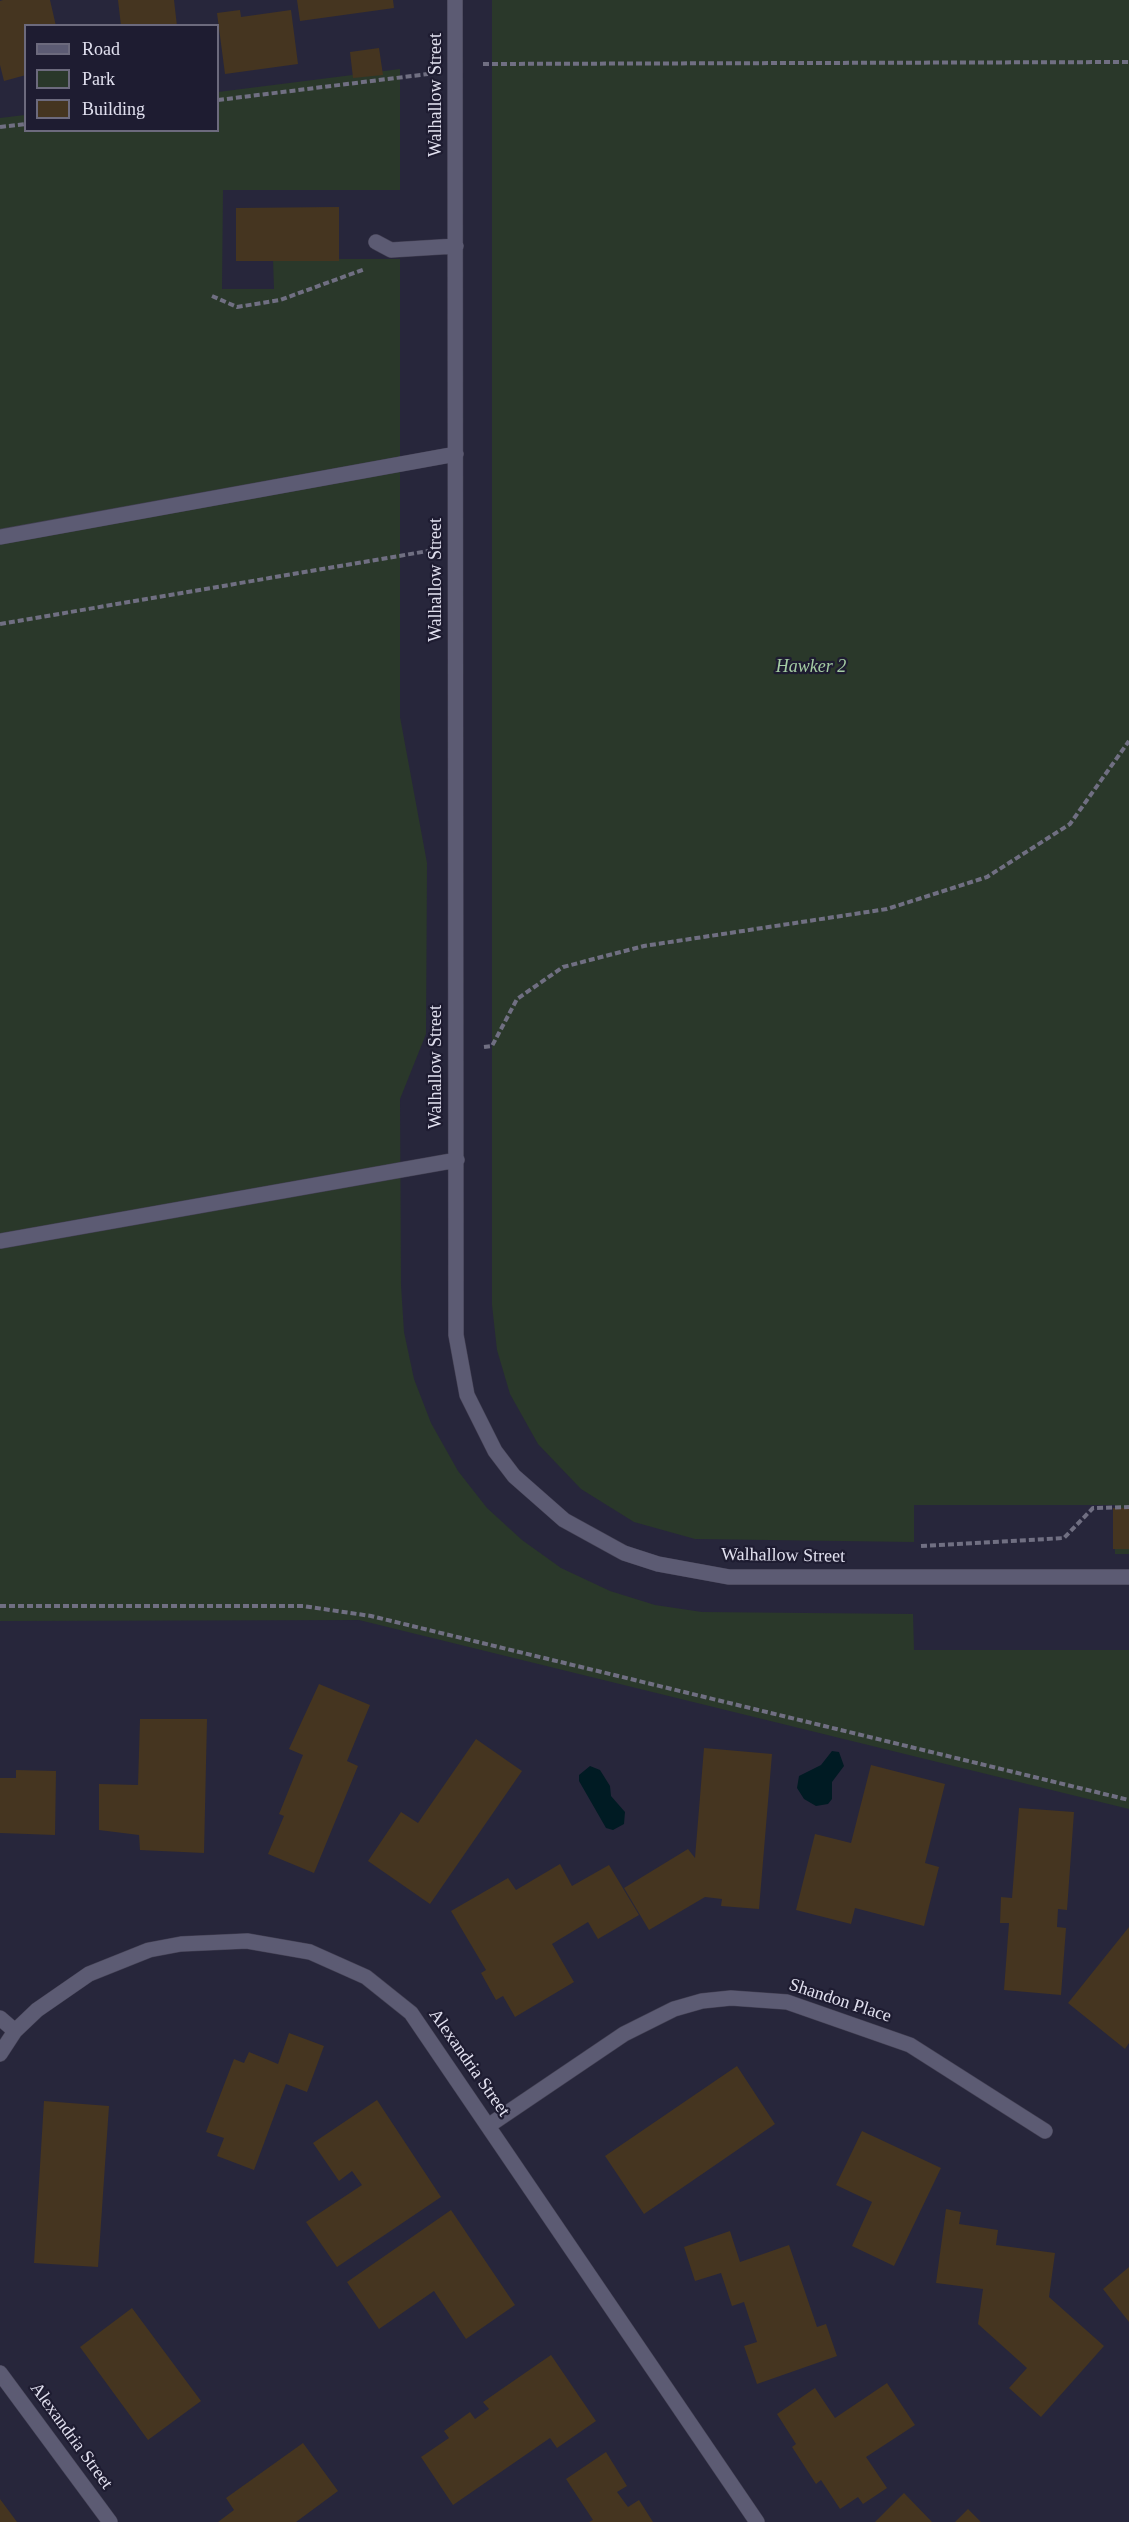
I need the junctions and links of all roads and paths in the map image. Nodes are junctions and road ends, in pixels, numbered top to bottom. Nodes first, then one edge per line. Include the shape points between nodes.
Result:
1 (455, 0) edge
2 (1129, 62) edge
3 (473, 64) dead end
4 (430, 74) dead end
5 (219, 100) edge
6 (24, 124) edge
7 (0, 127) edge
8 (376, 242) dead end
9 (456, 246) junction
10 (391, 250) junction
11 (212, 296) dead end
12 (456, 454) junction
13 (0, 537) edge
14 (455, 546) junction
15 (0, 624) edge
16 (1129, 741) edge
17 (456, 1050) junction
18 (457, 1160) junction
19 (0, 1241) edge
20 (1129, 1507) edge
21 (913, 1546) dead end
22 (1129, 1577) edge
23 (0, 1606) edge
24 (1129, 1800) edge
25 (0, 2018) edge
26 (15, 2031) junction
27 (0, 2054) edge
28 (488, 2126) junction
29 (1045, 2131) dead end
30 (0, 2373) edge
31 (110, 2522) edge
32 (757, 2522) edge

1 - 9 street, Walhallow Street
2 - 3 path
4 - 5 path
6 - 7 path
8 - 10 street
9 - 10 street
9 - 12 street, Walhallow Street
10 - 11 path via 378,266 280,300 237,307
12 - 13 street
12 - 14 street, Walhallow Street
14 - 15 path
14 - 17 street, Walhallow Street
16 - 17 path via 1070,824 987,877 887,909 644,946 562,967 517,999 492,1046
17 - 18 street, Walhallow Street
18 - 19 street
18 - 22 street, Walhallow Street via 456,1335 467,1395 495,1450 514,1476 564,1520 657,1564 729,1578
20 - 21 path via 1093,1508 1065,1538
23 - 24 path via 303,1606 371,1616
25 - 26 street
26 - 27 street, Alexandria Street
26 - 28 street, Alexandria Street via 37,2010 89,1974 149,1950 181,1944 247,1941 310,1952 366,1977 411,2013
28 - 29 street, Shandon Place via 624,2034 674,2009 731,1998 787,2002 910,2045
28 - 32 street, Alexandria Street
30 - 31 street, Alexandria Street

